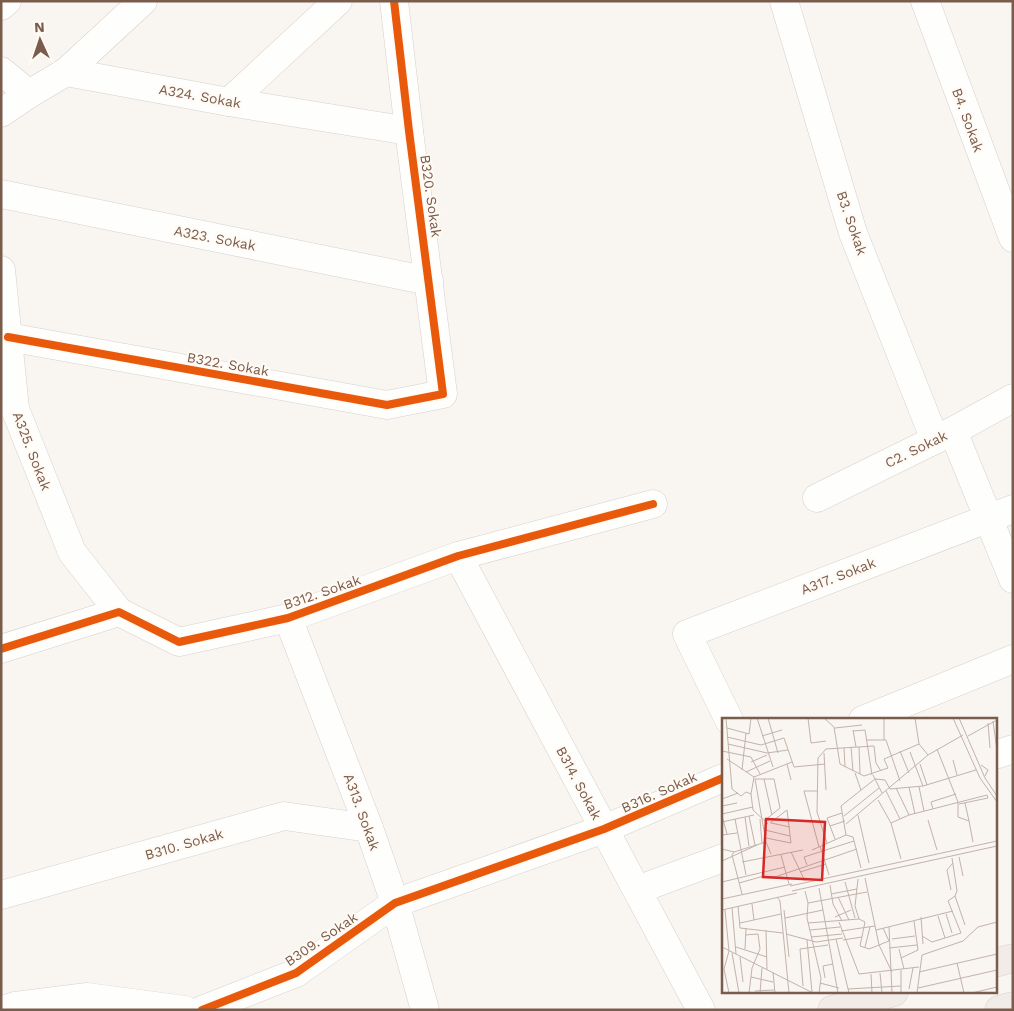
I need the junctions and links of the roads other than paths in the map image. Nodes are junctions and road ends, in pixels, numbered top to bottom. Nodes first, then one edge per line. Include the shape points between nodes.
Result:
1 (7, 1) edge
2 (143, 1) edge
3 (338, 1) edge
4 (394, 1) edge
5 (784, 1) edge
6 (924, 1) edge
7 (1, 6) edge
8 (1, 71) edge
9 (66, 72) junction
10 (29, 94) junction
11 (229, 102) junction
12 (1, 113) edge
13 (409, 131) junction
14 (1, 194) edge
15 (1013, 238) edge
16 (1, 270) edge
17 (429, 281) junction
18 (8, 337) junction
19 (443, 394) joint
20 (1013, 398) edge
21 (8, 411) edge
22 (944, 436) junction
23 (817, 498) dead end
24 (653, 504) dead end
25 (1001, 513) edge
26 (458, 556) junction
27 (1013, 579) edge
28 (119, 612) junction
29 (288, 618) junction
30 (1, 649) edge
31 (1013, 659) edge
32 (728, 718) edge
33 (868, 718) edge
34 (1013, 749) edge
35 (996, 755) edge
36 (722, 778) edge
37 (369, 828) junction
38 (604, 830) junction
39 (722, 858) edge
40 (637, 890) junction
41 (1, 895) edge
42 (395, 902) junction
43 (1013, 958) edge
44 (996, 963) edge
45 (887, 994) edge
46 (1013, 1006) edge
47 (3, 1010) edge
48 (185, 1010) edge
49 (202, 1010) edge
50 (425, 1010) edge
51 (701, 1010) edge
52 (832, 1010) edge
53 (1000, 1010) edge

1 - 7 street
2 - 9 street
3 - 11 street
4 - 13 street, B320. Sokak
5 - 22 street, B3. Sokak via 853,233
6 - 15 street, B4. Sokak
8 - 10 street
9 - 10 street
9 - 11 street, A324. Sokak
10 - 12 street
11 - 13 street, A324. Sokak
13 - 17 street, B320. Sokak
14 - 17 street, A323. Sokak
16 - 18 street, A325. Sokak
17 - 19 street, B320. Sokak
18 - 19 street, B322. Sokak via 387,405
18 - 21 street, A325. Sokak
20 - 22 street, C2. Sokak
21 - 28 street, A325. Sokak via 72,552
22 - 23 street, C2. Sokak
22 - 25 street, B3. Sokak
24 - 26 street, B312. Sokak
25 - 27 street, B3. Sokak
25 - 32 street, A317. Sokak via 686,634
26 - 29 street, B312. Sokak
26 - 38 street, B314. Sokak
28 - 29 street, B312. Sokak via 179,642
28 - 30 street
29 - 37 street, A313. Sokak
31 - 33 street
34 - 35 street
36 - 38 street, B316. Sokak
37 - 41 street, B310. Sokak via 284,816
37 - 42 street, A313. Sokak
38 - 40 street, B314. Sokak
38 - 42 street, B316. Sokak
39 - 40 street
40 - 51 street, B314. Sokak
42 - 49 street, B309. Sokak via 296,974
42 - 50 street, A313. Sokak
43 - 44 highway
45 - 52 highway
46 - 53 highway
47 - 48 street via 87,997

